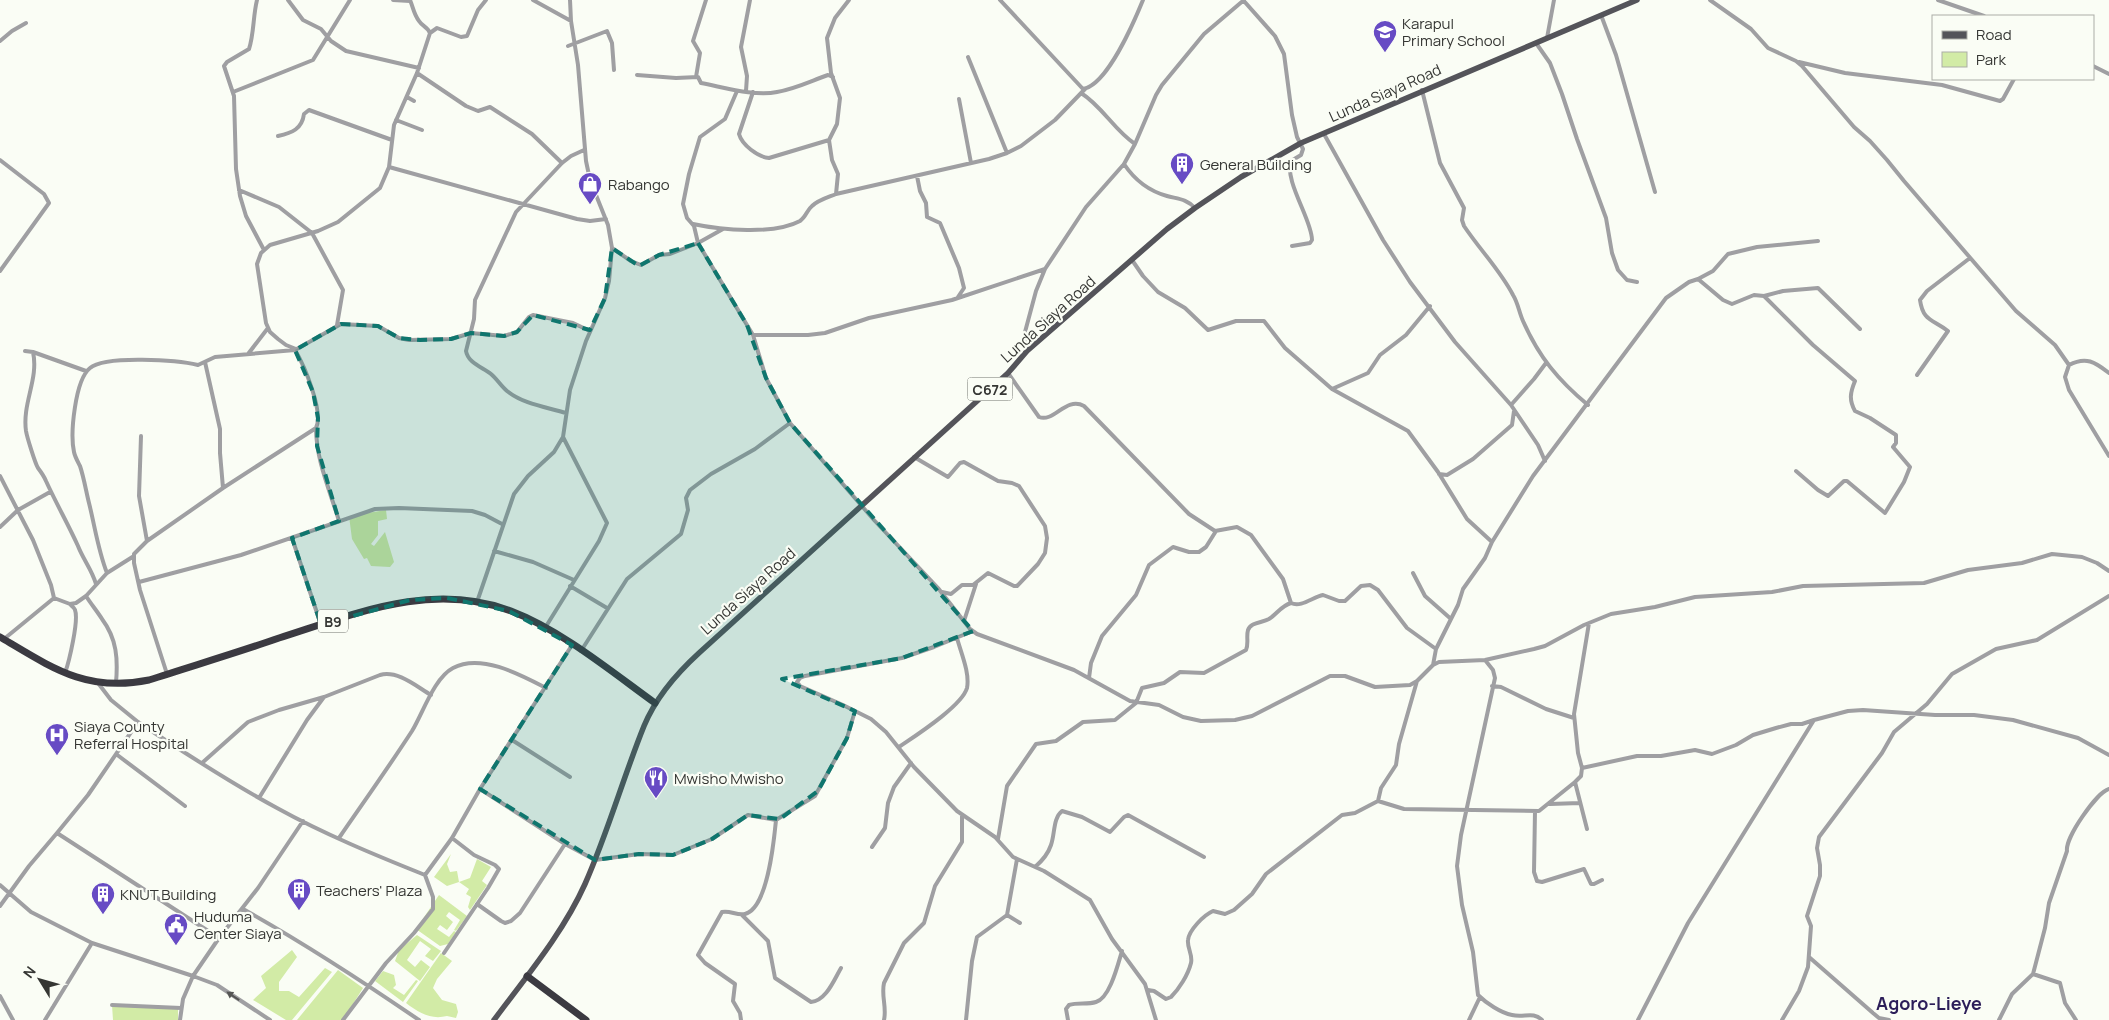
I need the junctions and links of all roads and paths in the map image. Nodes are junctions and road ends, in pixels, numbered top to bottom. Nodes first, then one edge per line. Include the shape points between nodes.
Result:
1 (257, 0) edge
2 (288, 0) edge
3 (350, 0) edge
4 (393, 0) edge
5 (410, 0) edge
6 (486, 0) edge
7 (533, 0) edge
8 (570, 0) edge
9 (706, 0) edge
10 (750, 0) edge
11 (849, 0) edge
12 (1000, 0) edge
13 (1143, 0) edge
14 (1243, 0) edge
15 (1554, 0) edge
16 (1637, 0) edge
17 (1710, 0) edge
18 (1938, 0) edge
19 (1602, 15) junction
20 (1981, 15) edge
21 (571, 21) junction
22 (26, 23) dead end
23 (430, 33) junction
24 (328, 37) junction
25 (1547, 38) junction
26 (0, 41) edge
27 (1536, 43) junction
28 (575, 44) junction
29 (568, 46) dead end
30 (968, 57) dead end
31 (1796, 61) junction
32 (2094, 66) edge
33 (614, 70) dead end
34 (418, 71) junction
35 (2109, 74) edge
36 (637, 75) dead end
37 (833, 76) junction
38 (696, 77) junction
39 (2013, 80) edge
40 (1085, 89) junction
41 (1422, 90) junction
42 (737, 91) junction
43 (746, 91) junction
44 (233, 92) junction
45 (753, 92) junction
46 (1081, 93) junction
47 (407, 97) junction
48 (959, 99) dead end
49 (414, 101) dead end
50 (396, 120) junction
51 (422, 130) dead end
52 (1324, 134) junction
53 (278, 136) dead end
54 (392, 140) junction
55 (829, 140) junction
56 (1135, 144) junction
57 (1301, 144) junction
58 (584, 150) junction
59 (1007, 153) junction
60 (0, 160) edge
61 (562, 163) junction
62 (971, 163) junction
63 (1124, 164) junction
64 (389, 167) junction
65 (917, 176) junction
66 (239, 190) junction
67 (1655, 192) dead end
68 (836, 194) junction
69 (523, 203) junction
70 (1195, 208) junction
71 (606, 219) junction
72 (693, 224) junction
73 (723, 229) junction
74 (312, 233) junction
75 (1818, 241) dead end
76 (698, 244) junction
77 (1292, 246) dead end
78 (612, 248) junction
79 (264, 250) junction
80 (1970, 258) junction
81 (1132, 260) junction
82 (1045, 269) junction
83 (0, 271) edge
84 (1698, 279) junction
85 (1638, 282) dead end
86 (1764, 296) junction
87 (952, 300) junction
88 (1430, 306) junction
89 (337, 325) junction
90 (268, 328) junction
91 (1860, 329) dead end
92 (590, 331) junction
93 (471, 333) junction
94 (753, 336) junction
95 (296, 350) junction
96 (25, 351) dead end
97 (33, 352) junction
98 (1028, 352) junction
99 (247, 355) junction
100 (205, 362) junction
101 (1546, 363) junction
102 (2069, 365) junction
103 (86, 371) junction
104 (2109, 372) edge
105 (1008, 373) junction
106 (1368, 373) junction
107 (1917, 375) dead end
108 (1371, 377) dead end
109 (1332, 389) junction
110 (1588, 405) junction
111 (1512, 406) junction
112 (566, 413) junction
113 (790, 423) junction
114 (316, 428) junction
115 (141, 436) dead end
116 (563, 437) junction
117 (2109, 456) edge
118 (914, 457) junction
119 (1545, 461) junction
120 (1796, 471) dead end
121 (1439, 474) junction
122 (0, 476) edge
123 (1, 484) edge
124 (223, 488) junction
125 (50, 492) junction
126 (861, 506) junction
127 (18, 510) junction
128 (339, 521) junction
129 (502, 524) junction
130 (0, 527) edge
131 (1217, 531) junction
132 (292, 538) junction
133 (147, 541) junction
134 (1492, 542) junction
135 (494, 551) junction
136 (134, 556) junction
137 (2109, 571) edge
138 (1413, 572) dead end
139 (106, 574) junction
140 (574, 580) junction
141 (139, 582) junction
142 (96, 584) junction
143 (976, 584) junction
144 (570, 586) junction
145 (940, 591) junction
146 (86, 596) junction
147 (2109, 596) edge
148 (54, 598) junction
149 (477, 602) junction
150 (1291, 603) junction
151 (70, 604) junction
152 (607, 608) junction
153 (1451, 619) junction
154 (964, 621) junction
155 (1589, 623) junction
156 (321, 625) junction
157 (545, 628) junction
158 (972, 631) junction
159 (2, 638) edge
160 (958, 638) junction
161 (572, 645) junction
162 (1436, 649) junction
163 (582, 651) junction
164 (1434, 657) junction
165 (1485, 660) junction
166 (1441, 662) junction
167 (1433, 665) junction
168 (65, 673) junction
169 (167, 674) junction
170 (1089, 678) junction
171 (1417, 681) junction
172 (98, 683) junction
173 (116, 684) junction
174 (1492, 686) junction
175 (546, 688) junction
176 (431, 695) junction
177 (324, 697) junction
178 (655, 702) junction
179 (1136, 702) junction
180 (855, 711) junction
181 (1916, 713) junction
182 (1574, 718) junction
183 (1814, 720) junction
184 (138, 722) junction
185 (512, 740) junction
186 (899, 747) junction
187 (116, 754) junction
188 (2109, 756) edge
189 (202, 763) junction
190 (911, 763) junction
191 (1582, 768) junction
192 (570, 777) dead end
193 (1575, 782) junction
194 (480, 789) junction
195 (2109, 789) edge
196 (259, 798) junction
197 (1378, 801) junction
198 (1580, 803) junction
199 (1550, 804) junction
200 (185, 806) dead end
201 (1467, 811) junction
202 (1535, 811) junction
203 (962, 815) junction
204 (776, 820) junction
205 (303, 821) junction
206 (1587, 829) dead end
207 (57, 833) junction
208 (339, 838) junction
209 (452, 838) junction
210 (998, 839) junction
211 (565, 844) junction
212 (872, 847) dead end
213 (1204, 857) dead end
214 (1017, 859) junction
215 (595, 860) junction
216 (1035, 868) junction
217 (425, 875) junction
218 (1602, 880) dead end
219 (0, 884) edge
220 (10, 891) junction
221 (477, 904) junction
222 (0, 906) edge
223 (243, 909) junction
224 (742, 915) junction
225 (1007, 915) junction
226 (1020, 923) dead end
227 (219, 938) junction
228 (92, 943) junction
229 (1122, 951) junction
230 (444, 953) dead end
231 (1808, 955) junction
232 (841, 968) dead end
233 (2033, 974) junction
234 (193, 976) junction
235 (527, 976) junction
236 (367, 986) junction
237 (1148, 990) junction
238 (0, 996) edge
239 (1480, 997) junction
240 (112, 1005) dead end
241 (181, 1008) junction
242 (12, 1020) edge
243 (45, 1020) edge
244 (180, 1020) edge
245 (270, 1020) edge
246 (344, 1020) edge
247 (419, 1020) edge
248 (494, 1020) edge
249 (586, 1020) edge
250 (741, 1020) edge
251 (884, 1020) edge
252 (966, 1020) edge
253 (1068, 1020) edge
254 (1156, 1020) edge
255 (1468, 1020) edge
256 (1542, 1020) edge
257 (1638, 1020) edge
258 (1782, 1020) edge
259 (1889, 1020) edge
260 (1999, 1020) edge
261 (2076, 1020) edge

1 - 44 street via 249,49 224,66
2 - 24 street via 302,20 322,29
3 - 24 street
4 - 5 street
5 - 23 street via 416,17
6 - 23 street via 467,36 460,37 436,28
7 - 21 street
8 - 21 street
9 - 38 street via 693,41 700,53
10 - 43 street via 741,47 747,76
11 - 37 street via 828,32 828,55
12 - 40 street
13 - 40 street via 1116,55 1097,82
14 - 56 street via 1204,34 1162,85
14 - 57 street via 1274,36 1284,54 1291,109
15 - 25 street
16 - 19 main road, Lunda Siaya Road / C672
17 - 31 street via 1751,29 1768,48
18 - 20 street
19 - 25 main road, Lunda Siaya Road / C672
19 - 67 street
21 - 28 street
22 - 26 street
23 - 34 street
24 - 34 street via 352,54
24 - 44 street via 313,60
25 - 27 main road, Lunda Siaya Road / C672
27 - 41 main road, Lunda Siaya Road / C672
27 - 85 street via 1550,63 1562,94 1606,218 1618,270 1627,280
28 - 29 street
28 - 33 street via 607,31 612,43
28 - 58 street
30 - 59 street
31 - 39 street via 1845,74 1942,85 2000,101
31 - 80 street via 1854,127 1870,140
32 - 35 street
34 - 47 street
34 - 61 street via 466,106 478,111 490,107 532,134
36 - 38 street
37 - 45 street via 778,92
37 - 55 street via 840,98 837,124
38 - 42 street via 701,83
40 - 46 street
41 - 52 main road, Lunda Siaya Road / C672
41 - 101 street via 1440,163 1464,208 1464,226 1514,296 1523,321
42 - 43 street
42 - 72 street via 725,119 705,132 696,144 683,204 687,218
43 - 45 street
44 - 66 street
45 - 55 street via 738,134 763,157
46 - 56 street
46 - 59 street via 1038,134
47 - 49 street
47 - 50 street
48 - 62 street
50 - 51 street
50 - 54 street
52 - 57 main road, Lunda Siaya Road / C672
52 - 88 street via 1383,240
53 - 54 street via 299,129 304,114 309,110
54 - 64 street
55 - 68 street via 838,174
56 - 63 street
57 - 70 main road, Lunda Siaya Road / C672 via 1241,177
57 - 77 street via 1303,153 1291,160 1290,166 1312,237 1310,243
58 - 61 street
58 - 71 street via 590,180
59 - 62 street
60 - 83 street via 44,194 50,203
61 - 69 street
62 - 65 street
63 - 70 street via 1146,187 1188,201
63 - 82 street via 1086,208
64 - 69 street
64 - 74 street via 377,192 338,222
65 - 68 street
65 - 87 street via 926,202 927,217 940,223 962,281 962,293
66 - 74 street via 279,207
66 - 79 street via 246,216
68 - 73 street via 814,204 798,222 760,230
69 - 71 street via 584,221
69 - 93 street via 477,294
70 - 81 main road, Lunda Siaya Road / C672
71 - 78 street
72 - 73 street
72 - 76 street
73 - 76 street
74 - 79 street via 270,245
74 - 89 street via 343,290
75 - 84 street via 1757,246 1728,254 1713,270
76 - 78 street via 659,255 638,265
76 - 94 street
78 - 92 street via 605,298
79 - 90 street via 257,269
80 - 102 street via 2016,311 2054,345
80 - 107 street via 1920,300 1925,315 1948,331
81 - 98 main road, Lunda Siaya Road / C672
81 - 109 street via 1158,292 1185,308 1206,329 1236,321 1264,321 1285,348
82 - 87 street
82 - 98 street via 1025,332
84 - 86 street via 1730,304 1754,295
84 - 110 street via 1666,298
86 - 91 street via 1787,290 1818,288
86 - 120 street via 1812,345 1855,381 1850,401 1855,411 1896,435 1893,447 1910,467 1885,513 1847,481 1828,496
87 - 94 street via 882,314 825,332
88 - 106 street via 1406,335 1380,355
88 - 111 street via 1455,342
89 - 93 street via 378,326 399,338 415,340 451,339
89 - 95 street
90 - 95 street
90 - 99 street
92 - 93 street via 573,323 533,315 517,332 504,336
92 - 112 street via 570,390
93 - 112 street via 467,355 508,392 527,402
94 - 113 street via 764,372
95 - 99 street
95 - 114 street via 312,392 318,418
96 - 97 street
97 - 103 street
97 - 125 street via 36,369 28,397 26,432
98 - 105 main road, Lunda Siaya Road / C672
99 - 100 street
100 - 103 street via 198,365 188,361 158,360 104,362
100 - 124 street via 220,429
101 - 110 street via 1564,385
101 - 111 street
102 - 104 street via 2090,360
102 - 117 street via 2065,377 2069,390
103 - 139 street via 75,406 74,453
105 - 118 main road, Lunda Siaya Road / C672
105 - 131 street via 1042,418 1070,404 1080,404 1088,409 1189,514
106 - 108 street
106 - 109 street
109 - 121 street via 1406,429
110 - 119 street
111 - 119 street
111 - 121 street via 1514,420 1506,432 1462,467 1447,475
112 - 116 street
113 - 126 street
113 - 152 street via 760,446 692,488 686,498 688,510 681,534 631,575
114 - 124 street
114 - 128 street via 316,446
115 - 133 street via 139,496
116 - 129 street via 554,452 519,486
116 - 140 street via 607,523
118 - 126 main road, Lunda Siaya Road / C672
118 - 143 street via 948,477 964,462 998,481 1016,484 1045,526 1045,553 1018,586 988,573
119 - 134 street
121 - 134 street via 1467,519
122 - 123 street
123 - 127 street
124 - 133 street
125 - 127 street
125 - 142 street via 85,556
126 - 145 street
126 - 178 main road, Lunda Siaya Road / C672 via 691,660
127 - 130 street
127 - 148 street via 33,540
128 - 129 street via 375,509 399,508 480,512
128 - 132 street
129 - 135 street
131 - 150 street via 1237,527 1251,535 1283,579
131 - 170 street via 1199,552 1173,547 1149,565 1136,595 1101,638
132 - 141 street
132 - 156 street
133 - 136 street
134 - 153 street via 1463,589
135 - 140 street via 533,562
135 - 149 street
136 - 139 street
136 - 141 street
137 - 155 street via 2082,557 2052,554 2013,565 1968,570 1924,583 1803,586 1772,592 1680,599 1655,607 1619,612
138 - 153 street via 1425,596
139 - 142 street
140 - 144 street
141 - 169 street
142 - 146 street
143 - 145 street via 962,585 950,594
143 - 154 street
144 - 152 street
144 - 157 street
145 - 154 street
146 - 151 street
146 - 173 street via 115,644
147 - 181 street via 2037,640 1996,649 1961,668
148 - 151 street
148 - 159 street
149 - 156 highway, B9 via 446,598 410,600
149 - 157 highway, B9 via 510,611
150 - 162 street via 1296,606 1323,595 1345,601 1361,586 1370,585 1378,590 1407,628
150 - 179 street via 1248,629 1246,650 1204,673 1180,672 1162,684 1144,687
151 - 168 street via 75,609 76,621
152 - 163 street
153 - 162 street
154 - 158 street
155 - 165 street via 1545,646
155 - 182 street
156 - 169 highway, B9
157 - 161 highway, B9
158 - 160 street
158 - 170 street
159 - 168 highway, B9
160 - 180 street via 902,658 816,673 797,680 800,686
160 - 186 street via 967,677 965,693 951,710
161 - 163 highway, B9
161 - 175 street
162 - 164 street
163 - 178 highway, B9
164 - 166 street via 1436,662
164 - 167 street
165 - 166 street
165 - 174 street via 1493,670
166 - 167 street
167 - 171 street
168 - 172 highway, B9
169 - 173 highway, B9 via 140,682
170 - 179 street
171 - 179 street via 1405,686 1380,688 1345,676 1330,676 1263,712 1235,720 1194,720 1159,705
171 - 197 street via 1398,744 1396,765 1381,788
172 - 173 highway, B9
172 - 184 street via 111,700
174 - 182 street
174 - 201 street
175 - 176 street via 499,667 468,664 454,667 442,676
175 - 185 street
176 - 177 street via 401,678 384,674
176 - 208 street via 407,738
177 - 189 street via 248,722
177 - 196 street
178 - 215 main road, Lunda Siaya Road / C672
179 - 210 street via 1112,722 1083,722 1058,740 1033,746 1008,786
180 - 186 street via 878,724
180 - 204 street via 844,744 815,796
181 - 183 street via 1852,710
181 - 188 street via 2020,721 2078,738
181 - 231 street via 1894,732 1819,837 1820,876 1807,916 1811,926
182 - 191 street
183 - 191 street via 1753,735 1712,754 1695,750 1637,756
183 - 257 street via 1688,923
184 - 187 street
184 - 189 street
185 - 192 street
185 - 194 street
186 - 190 street
187 - 200 street
187 - 207 street via 77,811
189 - 196 street
190 - 203 street
190 - 212 street via 894,788 884,828
191 - 193 street via 1581,776
193 - 198 street
193 - 199 street
194 - 209 street
194 - 211 street
195 - 233 street via 2097,798 2066,845 2067,852 2049,903
196 - 205 street
197 - 201 street via 1404,809
197 - 237 street via 1355,813 1339,816 1266,874 1252,894 1231,913 1210,912 1190,935 1191,963 1173,996 1166,999
198 - 199 street
198 - 206 street
199 - 202 street
201 - 202 street
201 - 239 street via 1457,876
202 - 218 street via 1534,872 1537,881 1584,869 1590,884
203 - 210 street
203 - 251 street via 962,842 934,886 924,923 904,943 884,983
204 - 215 street via 748,815 712,839 673,855 639,854
204 - 224 street via 763,889 756,906
205 - 208 street
205 - 223 street
207 - 220 street
207 - 227 street
208 - 217 street
209 - 217 street
209 - 221 street via 499,869
210 - 214 street
211 - 215 street
211 - 221 street via 520,913 509,923
213 - 216 street via 1128,815 1110,832 1082,817 1062,811 1057,817 1051,846
214 - 216 street
214 - 225 street
215 - 235 main road, Lunda Siaya Road / C672 via 569,913
216 - 229 street via 1090,900
217 - 236 street via 434,909
219 - 220 street
220 - 222 street
220 - 228 street via 39,918
221 - 230 street
223 - 227 street
223 - 236 street via 318,952
224 - 232 street via 768,941 776,978 810,1002 822,998
224 - 250 street via 728,910 722,912 698,955 705,964 735,984 733,1001
225 - 226 street
225 - 252 street via 978,937 972,961
227 - 234 street
228 - 234 street
228 - 243 street
229 - 237 street
229 - 253 street via 1104,998 1094,1003 1069,1005 1066,1010
231 - 258 street via 1808,967 1799,991
231 - 259 street via 1873,1013
233 - 260 street via 2012,994
233 - 261 street via 2060,983 2065,1003
234 - 241 street
245 -> 234 street via 217,985
235 - 248 main road, C672
235 - 249 highway
236 - 246 street
236 - 247 street
237 - 254 street
238 - 242 street
239 - 255 street
239 - 256 street via 1510,1014 1535,1015
240 - 241 street
241 - 244 street

